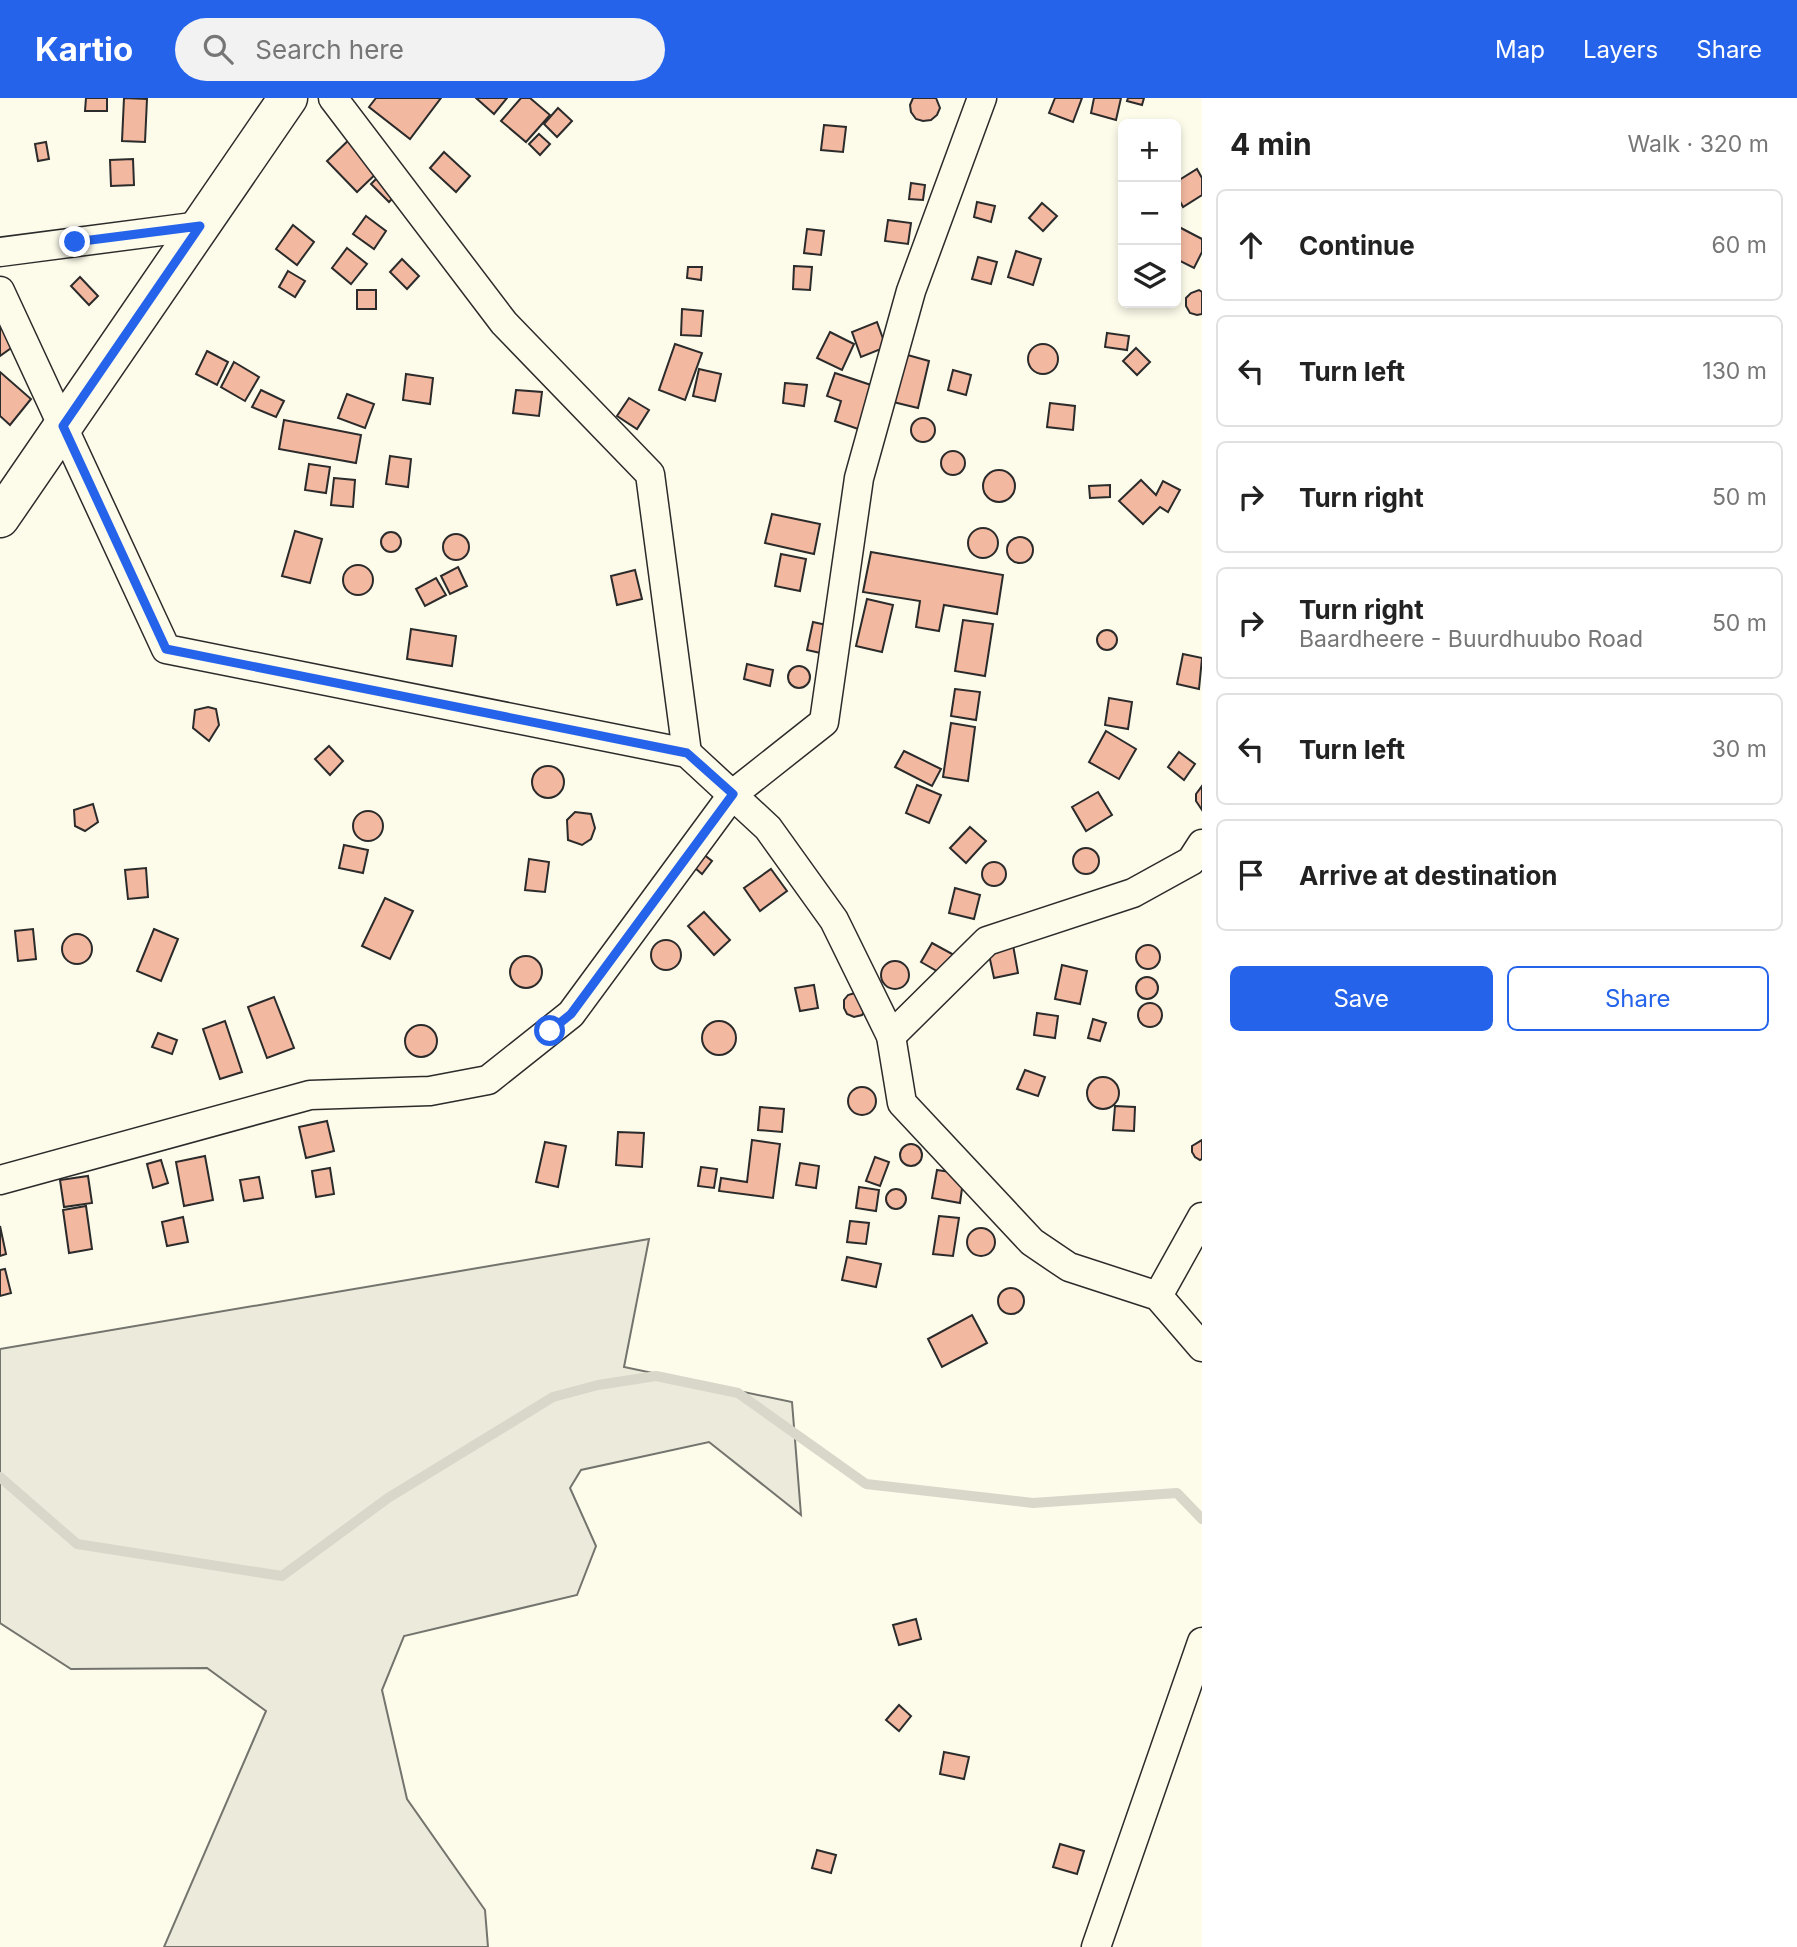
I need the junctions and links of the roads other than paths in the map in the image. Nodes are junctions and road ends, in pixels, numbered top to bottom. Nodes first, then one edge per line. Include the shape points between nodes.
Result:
1 (288, 98) edge
2 (333, 98) edge
3 (982, 98) edge
4 (200, 226) junction
5 (0, 253) edge
6 (0, 291) edge
7 (63, 426) junction
8 (0, 518) edge
9 (687, 753) junction
10 (733, 794) junction
11 (1202, 844) edge
12 (891, 1037) junction
13 (0, 1180) edge
14 (1202, 1217) edge
15 (1158, 1296) junction
16 (1202, 1348) edge
17 (1202, 1642) edge
18 (1096, 1947) edge

1 - 4 main road
2 - 9 street via 504,323 650,474
3 - 10 street via 911,291 859,478 824,722
4 - 5 street
4 - 7 main road
6 - 7 street
7 - 8 main road
7 - 9 street via 166,649
9 - 10 street
10 - 12 street via 768,828 834,920
10 - 13 street via 571,1014 488,1080 430,1091 310,1095
11 - 12 street via 1191,862 1133,893 987,941
12 - 15 street via 902,1103 1032,1242 1069,1267
14 - 15 street
15 - 16 street
17 - 18 street

